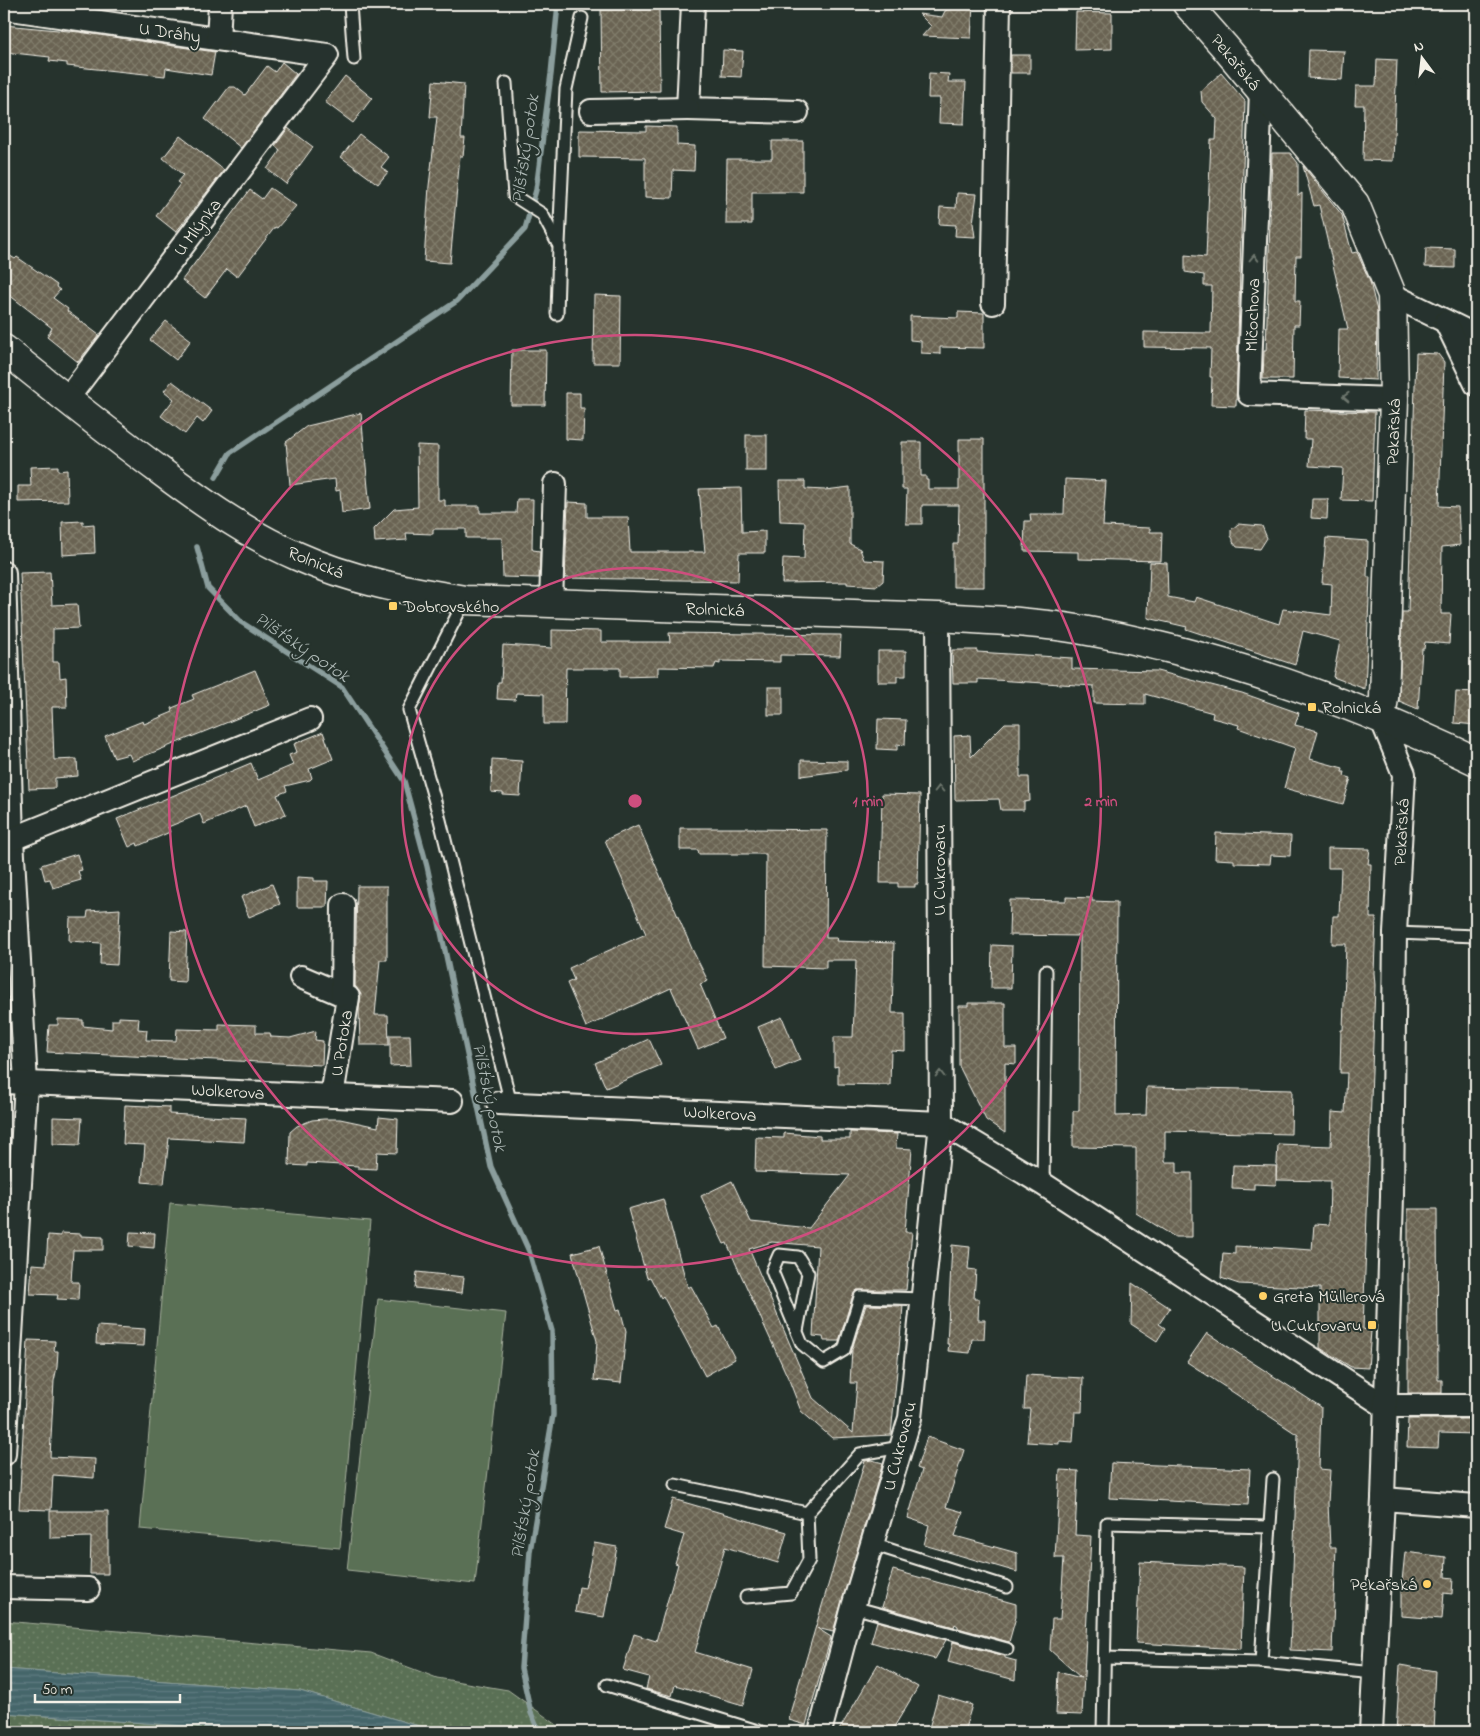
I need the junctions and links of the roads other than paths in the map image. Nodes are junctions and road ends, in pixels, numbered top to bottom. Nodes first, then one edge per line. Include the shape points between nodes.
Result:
1 (220, 4) edge
2 (350, 4) edge
3 (693, 4) edge
4 (999, 4) edge
5 (1187, 4) edge
6 (4, 8) edge
7 (582, 18) dead end
8 (218, 39) junction
9 (327, 55) joint
10 (354, 59) dead end
11 (506, 83) dead end
12 (1261, 90) junction
13 (688, 110) junction
14 (591, 111) dead end
15 (796, 112) dead end
16 (559, 246) junction
17 (1392, 295) junction
18 (993, 303) dead end
19 (557, 314) dead end
20 (1446, 322) junction
21 (1476, 336) edge
22 (4, 349) edge
23 (1476, 384) edge
24 (67, 399) junction
25 (1394, 399) junction
26 (555, 484) dead end
27 (4, 573) edge
28 (465, 600) junction
29 (551, 603) junction
30 (938, 617) junction
31 (1381, 718) junction
32 (310, 719) dead end
33 (1476, 761) edge
34 (12, 838) junction
35 (343, 905) dead end
36 (1394, 933) junction
37 (1476, 936) edge
38 (1046, 971) dead end
39 (301, 977) dead end
40 (342, 995) junction
41 (4, 1082) edge
42 (26, 1082) junction
43 (332, 1096) junction
44 (452, 1101) dead end
45 (505, 1104) joint
46 (941, 1123) junction
47 (1043, 1184) junction
48 (923, 1299) junction
49 (797, 1330) junction
50 (1385, 1406) junction
51 (1476, 1406) edge
52 (902, 1447) junction
53 (4, 1454) edge
54 (1273, 1479) dead end
55 (675, 1485) dead end
56 (1383, 1499) junction
57 (1476, 1506) edge
58 (807, 1513) junction
59 (1269, 1527) junction
60 (872, 1544) junction
61 (4, 1587) edge
62 (1007, 1587) dead end
63 (88, 1589) dead end
64 (746, 1597) dead end
65 (853, 1607) junction
66 (1006, 1648) dead end
67 (1105, 1658) junction
68 (1262, 1662) junction
69 (1374, 1672) junction
70 (607, 1685) dead end
71 (760, 1732) edge
72 (820, 1732) edge
73 (1103, 1732) edge
74 (1371, 1732) edge

1 - 8 street, U Dráhy
2 - 10 lane
3 - 13 street
4 - 18 street
5 - 12 street, Pekařská
6 - 8 street, U Dráhy
7 - 16 lane via 566,88
8 - 9 street, U Dráhy
9 - 24 street, U Mlýnka
11 - 16 lane via 514,196 542,214
12 - 17 street, Pekařská via 1355,204
25 -> 12 street, Mlčochova via 1249,394
13 - 14 street
13 - 15 street
16 - 19 lane
17 - 20 street
17 - 25 street, Pekařská
20 - 21 street
20 - 23 street
22 - 24 street, Rolnická
24 - 28 street, Rolnická via 201,502 258,537 352,577 408,591
25 - 31 street, Pekařská
26 - 29 street
27 - 34 street
28 - 29 street, Rolnická
28 - 45 lane via 409,710 438,812
29 - 30 street, Rolnická
30 - 31 street, Rolnická via 1077,629 1200,656
46 -> 30 street, U Cukrovaru
31 - 33 street, Rolnická
31 - 36 street, Pekařská via 1404,774
32 - 34 street
34 - 42 street
35 - 40 street, U Potoka
36 - 37 lane
36 - 50 street, Pekařská via 1392,1196
38 - 47 lane
39 - 40 street, U Potoka
40 - 43 street, U Potoka via 348,997
41 - 42 street, Wolkerova
42 - 43 street, Wolkerova
42 - 53 street
43 - 44 street, Wolkerova
45 - 46 street, Wolkerova
46 - 47 street
46 - 48 street, U Cukrovaru
47 - 50 street
48 - 49 lane via 860,1297 844,1350 824,1362 802,1344
48 - 52 street, U Cukrovaru via 910,1418
49 - 49 lane via 772,1271 779,1255 798,1257 808,1273
50 - 51 street
50 - 56 street, Pekařská
52 - 58 lane via 860,1454
52 - 60 street, U Cukrovaru
54 - 59 lane
55 - 58 lane
56 - 57 street
56 - 69 street, Pekařská
58 - 64 lane via 809,1560 790,1593
59 - 67 lane via 1107,1523
59 - 68 lane
60 - 62 lane
60 - 65 street, U Cukrovaru
61 - 63 street
65 - 66 lane
65 - 72 street, U Cukrovaru
67 - 68 lane
67 - 73 lane
68 - 69 lane
69 - 74 street, Pekařská
70 - 71 lane

